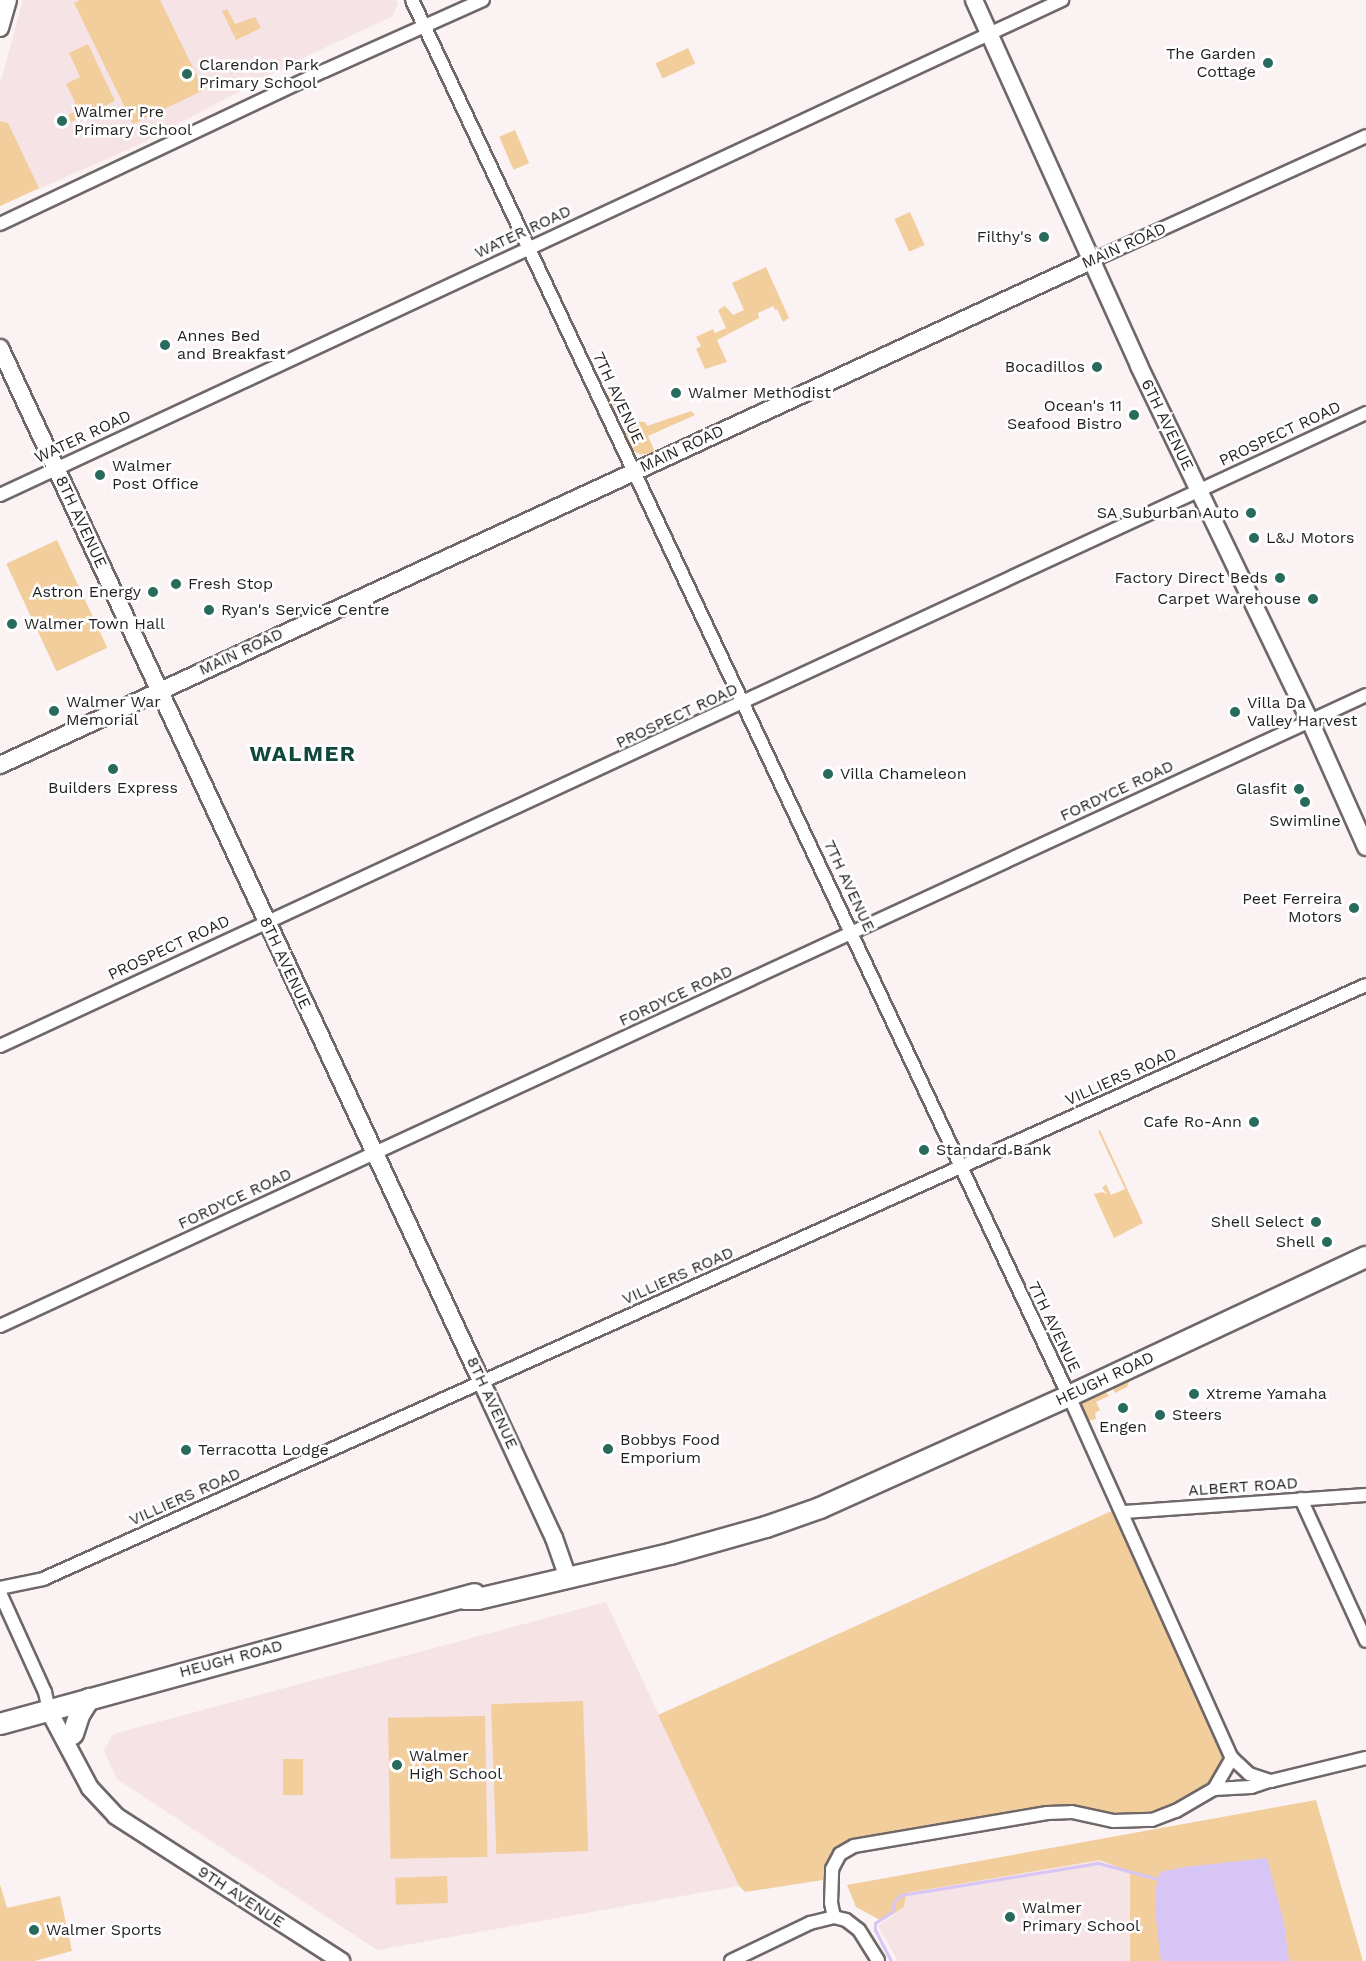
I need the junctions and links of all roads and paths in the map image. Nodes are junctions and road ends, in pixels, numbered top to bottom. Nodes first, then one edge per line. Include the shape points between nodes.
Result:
1 (9, 0) edge
2 (412, 0) edge
3 (483, 0) edge
4 (974, 0) edge
5 (1062, 0) edge
6 (424, 26) junction
7 (0, 28) edge
8 (989, 32) junction
9 (1366, 136) edge
10 (0, 224) edge
11 (529, 247) junction
12 (1091, 261) junction
13 (0, 348) edge
14 (1366, 413) edge
15 (56, 467) junction
16 (634, 471) junction
17 (1198, 490) junction
18 (0, 495) edge
19 (159, 689) junction
20 (1366, 695) edge
21 (744, 702) junction
22 (1310, 721) junction
23 (0, 765) edge
24 (1366, 847) edge
25 (266, 922) junction
26 (852, 931) junction
27 (1366, 985) edge
28 (0, 1046) edge
29 (375, 1153) junction
30 (960, 1168) junction
31 (1366, 1257) edge
32 (0, 1326) edge
33 (482, 1383) junction
34 (1069, 1396) junction
35 (1366, 1496) edge
36 (1301, 1499) junction
37 (1123, 1512) junction
38 (567, 1574) junction
39 (0, 1588) edge
40 (0, 1593) edge
41 (1366, 1641) edge
42 (89, 1699) junction
43 (52, 1703) junction
44 (0, 1724) edge
45 (73, 1734) junction
46 (1232, 1758) junction
47 (1366, 1758) edge
48 (1266, 1780) junction
49 (1214, 1789) junction
50 (140, 1833) junction
51 (834, 1917) junction
52 (341, 1961) edge
53 (731, 1961) edge
54 (878, 1961) edge

1 - 7 street
2 - 6 street, 7TH AVENUE
3 - 6 street
4 - 8 street, 6TH AVENUE
5 - 8 street, WATER ROAD
6 - 10 street
6 - 11 street, 7TH AVENUE
8 - 11 street, WATER ROAD
8 - 12 street, 6TH AVENUE
9 - 12 street, MAIN ROAD
11 - 15 street, WATER ROAD
11 - 16 street, 7TH AVENUE
12 - 16 street, MAIN ROAD
12 - 17 street, 6TH AVENUE
13 - 15 street, 8TH AVENUE
14 - 17 street, PROSPECT ROAD
15 - 18 street, WATER ROAD
15 - 19 street, 8TH AVENUE
16 - 19 street, MAIN ROAD
16 - 21 street, 7TH AVENUE
17 - 21 street, PROSPECT ROAD
17 - 22 street, 6TH AVENUE
19 - 23 street, MAIN ROAD
19 - 25 street, 8TH AVENUE
20 - 22 street, FORDYCE ROAD
21 - 25 street, PROSPECT ROAD
21 - 26 street, 7TH AVENUE
22 - 24 street, 6TH AVENUE
22 - 26 street, FORDYCE ROAD
25 - 28 street, PROSPECT ROAD
25 - 29 street, 8TH AVENUE
26 - 29 street, FORDYCE ROAD
26 - 30 street, 7TH AVENUE
27 - 30 street, VILLIERS ROAD
29 - 32 street, FORDYCE ROAD
29 - 33 street, 8TH AVENUE
30 - 33 street, VILLIERS ROAD
30 - 34 street, 7TH AVENUE
31 - 34 main road, HEUGH ROAD
33 - 38 street, 8TH AVENUE
33 - 39 street, VILLIERS ROAD via 43,1579
34 - 37 street, 7TH AVENUE
34 - 38 main road, HEUGH ROAD via 841,1497
35 - 36 street, ALBERT ROAD
36 - 37 street, ALBERT ROAD
36 - 41 street
37 - 46 street, 7TH AVENUE
38 - 42 main road, HEUGH ROAD
40 - 43 street, 9TH AVENUE
42 - 43 main road, HEUGH ROAD
42 - 45 main road
43 - 44 main road, HEUGH ROAD
43 - 45 street, 9TH AVENUE
43 - 50 street, 9TH AVENUE via 90,1788 116,1816
45 - 50 street, 9TH AVENUE via 97,1782
46 - 48 street, 7TH AVENUE via 1250,1774
46 - 49 street
47 - 48 street
48 - 49 street via 1251,1787
49 - 51 street via 1152,1820 1114,1821 1072,1812 1047,1813 854,1846 840,1854 832,1869
50 - 52 street, 9TH AVENUE
51 - 53 street via 810,1923
51 - 54 street via 859,1930

